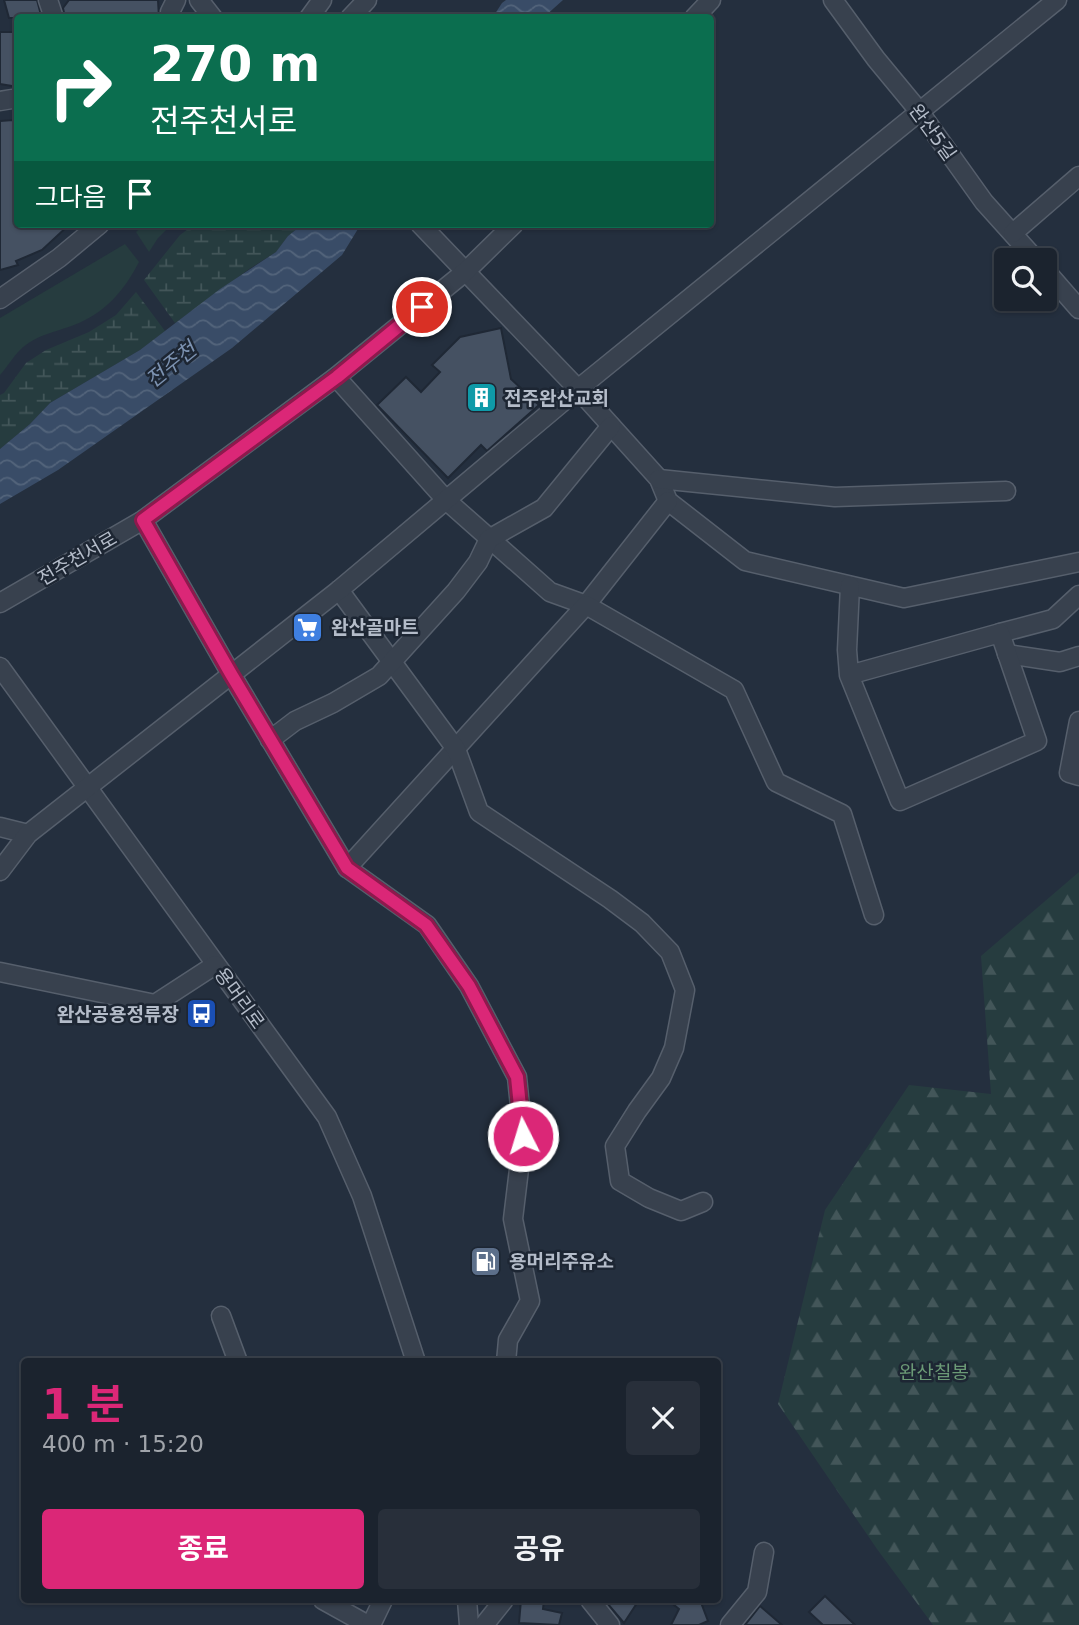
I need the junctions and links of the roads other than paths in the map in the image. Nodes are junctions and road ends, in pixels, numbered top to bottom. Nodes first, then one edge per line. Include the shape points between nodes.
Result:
1 (199, 0) edge
2 (367, 0) edge
3 (710, 0) edge
4 (833, 0) edge
5 (1057, 0) edge
6 (210, 14) edge
7 (354, 14) edge
8 (698, 14) edge
9 (919, 111) junction
10 (1079, 176) edge
11 (95, 228) edge
12 (425, 228) edge
13 (510, 228) edge
14 (1013, 233) junction
15 (1026, 248) edge
16 (465, 272) junction
17 (1057, 284) edge
18 (0, 299) edge
19 (1079, 309) edge
20 (337, 377) junction
21 (578, 389) junction
22 (611, 426) junction
23 (659, 480) junction
24 (1006, 491) dead end
25 (446, 500) junction
26 (668, 500) junction
27 (143, 520) junction
28 (489, 539) junction
29 (1079, 562) edge
30 (850, 586) junction
31 (339, 590) junction
32 (1079, 595) edge
33 (0, 603) edge
34 (586, 605) junction
35 (1000, 633) junction
36 (1007, 654) junction
37 (1079, 656) edge
38 (391, 661) junction
39 (0, 667) edge
40 (231, 674) junction
41 (849, 675) junction
42 (1079, 722) edge
43 (270, 740) junction
44 (456, 749) junction
45 (1079, 776) edge
46 (86, 788) junction
47 (0, 827) edge
48 (28, 834) junction
49 (347, 868) junction
50 (0, 871) edge
51 (874, 915) dead end
52 (215, 965) junction
53 (0, 972) edge
54 (703, 1202) dead end
55 (221, 1316) dead end
56 (237, 1358) edge
57 (415, 1358) edge
58 (506, 1358) edge
59 (764, 1552) dead end
60 (329, 1603) edge
61 (381, 1603) edge
62 (467, 1603) edge
63 (501, 1603) edge
64 (592, 1603) edge
65 (370, 1625) edge
66 (469, 1625) edge
67 (484, 1625) edge
68 (610, 1625) edge
69 (730, 1625) edge

1 - 6 street
2 - 7 street
3 - 8 street
4 - 9 street, 완산5길
5 - 9 street
9 - 14 street, 완산5길 via 984,202
9 - 21 street
10 - 14 street
11 - 18 street
12 - 16 street
13 - 16 street, 전주천서로
14 - 15 street, 완산5길
16 - 20 street, 전주천서로
16 - 21 street
17 - 19 street
20 - 25 street
20 - 27 street, 전주천서로
21 - 22 street
21 - 25 street
22 - 23 street
22 - 28 street via 544,508
23 - 24 street via 835,497
23 - 26 street
25 - 28 street
25 - 31 street
26 - 30 street via 745,561
26 - 34 street
27 - 33 street, 전주천서로
27 - 40 street
28 - 34 street via 550,592
28 - 38 street via 456,591
29 - 30 street via 904,598
30 - 41 street
31 - 38 street
31 - 40 street
32 - 35 street via 1053,619
34 - 44 street
34 - 51 street via 734,690 776,782 842,814
35 - 36 street
35 - 41 street
36 - 37 street via 1060,662
36 - 41 street via 1037,741 900,802
38 - 43 street via 379,676 295,721
38 - 44 street
39 - 46 street, 용머리로
40 - 43 street
40 - 46 street
42 - 45 street via 1069,773
43 - 49 street
44 - 49 street
44 - 54 street via 479,812 610,899 670,952 685,990 674,1048 661,1078 615,1146 620,1181 681,1211
46 - 48 street
46 - 52 street, 용머리로
47 - 48 street
48 - 50 street
49 - 58 street via 426,925 469,986 517,1077 523,1136 513,1219 530,1301 508,1340
52 - 53 street via 155,1004
52 - 57 street, 용머리로 via 327,1117 362,1196
55 - 56 street
59 - 69 street via 757,1591
60 - 65 street
61 - 65 street
62 - 66 street
63 - 67 street
64 - 68 street

